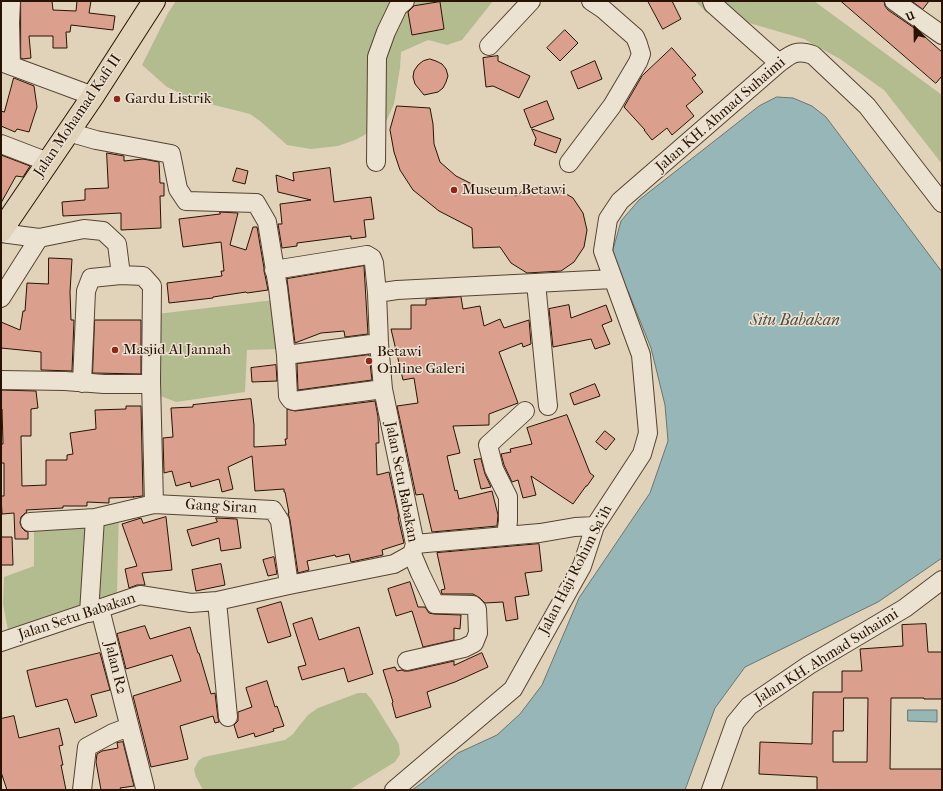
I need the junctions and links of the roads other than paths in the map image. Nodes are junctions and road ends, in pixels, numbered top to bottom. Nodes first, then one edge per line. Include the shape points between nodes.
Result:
1 (11, 1) edge
2 (154, 1) edge
3 (405, 1) edge
4 (531, 1) edge
5 (591, 1) edge
6 (712, 1) edge
7 (894, 1) edge
8 (942, 35) edge
9 (489, 46) dead end
10 (779, 63) junction
11 (6, 64) edge
12 (93, 96) junction
13 (82, 136) junction
14 (1, 144) edge
15 (48, 162) junction
16 (376, 162) dead end
17 (569, 163) dead end
18 (942, 203) edge
19 (3, 232) edge
20 (35, 238) junction
21 (274, 270) junction
22 (121, 275) junction
23 (613, 279) junction
24 (536, 283) junction
25 (377, 293) junction
26 (1, 298) edge
27 (379, 343) junction
28 (286, 355) junction
29 (1, 380) edge
30 (151, 381) junction
31 (82, 383) junction
32 (383, 389) junction
33 (548, 406) dead end
34 (525, 411) dead end
35 (154, 504) junction
36 (95, 518) junction
37 (30, 522) dead end
38 (595, 526) junction
39 (506, 536) junction
40 (414, 549) junction
41 (942, 580) edge
42 (288, 585) junction
43 (217, 601) junction
44 (94, 611) junction
45 (1, 642) edge
46 (407, 661) dead end
47 (228, 717) dead end
48 (130, 727) junction
49 (145, 788) dead end
50 (82, 790) edge
51 (394, 790) edge
52 (711, 790) edge

1 - 11 street
2 - 12 main road, Jalan Mohamad Kafi II
3 - 16 street via 398,7 376,57
4 - 9 street
5 - 17 street via 635,37 641,54 612,106
6 - 10 street
7 - 8 street
10 - 18 street, Jalan KH. Ahmad Suhaimi via 793,53 813,55 867,106
10 - 23 street, Jalan KH. Ahmad Suhaimi via 620,201 608,219 603,251
11 - 12 street
12 - 13 main road, Jalan Mohamad Kafi II
13 - 15 main road, Jalan Mohamad Kafi II
13 - 21 street via 170,154 178,189 186,201 256,203 267,222
14 - 15 street
15 - 19 main road, Jalan Mohamad Kafi II
19 - 20 street
20 - 22 street via 84,229 103,232 118,244
20 - 26 street
21 - 25 street, Jalan Setu Babakan via 367,255 374,263
21 - 28 street
22 - 30 street via 143,276 152,286
22 - 31 street via 91,278 86,290
23 - 24 street
23 - 38 street, Jalan Haji Rohim Sa'ih via 641,355 648,433 642,454
24 - 25 street
24 - 33 street
25 - 27 street, Jalan Setu Babakan
27 - 28 street
27 - 32 street, Jalan Setu Babakan
28 - 32 street via 288,396 292,401
29 - 31 street
30 - 31 street via 146,384
30 - 35 street
32 - 40 street, Jalan Setu Babakan
34 - 39 street via 488,445 494,469 508,498
35 - 36 street, Gang Siran
35 - 42 street, Gang Siran via 273,510 280,521
36 - 37 street, Gang Siran
36 - 44 street
38 - 39 street
38 - 51 street, Jalan Haji Rohim Sa'ih via 582,566 513,689
39 - 40 street
40 - 42 street, Jalan Setu Babakan via 394,564
40 - 46 street via 420,573 435,604 473,605 477,609 478,632 474,642 464,648
41 - 52 street, Jalan KH. Ahmad Suhaimi via 905,608 809,665 749,706 735,723
42 - 43 street, Jalan Setu Babakan
43 - 44 street, Jalan Setu Babakan via 191,603 140,595
43 - 47 street
44 - 45 street, Jalan Setu Babakan
44 - 48 street, Jalan R2
48 - 49 street, Jalan R2
48 - 50 street via 87,747

